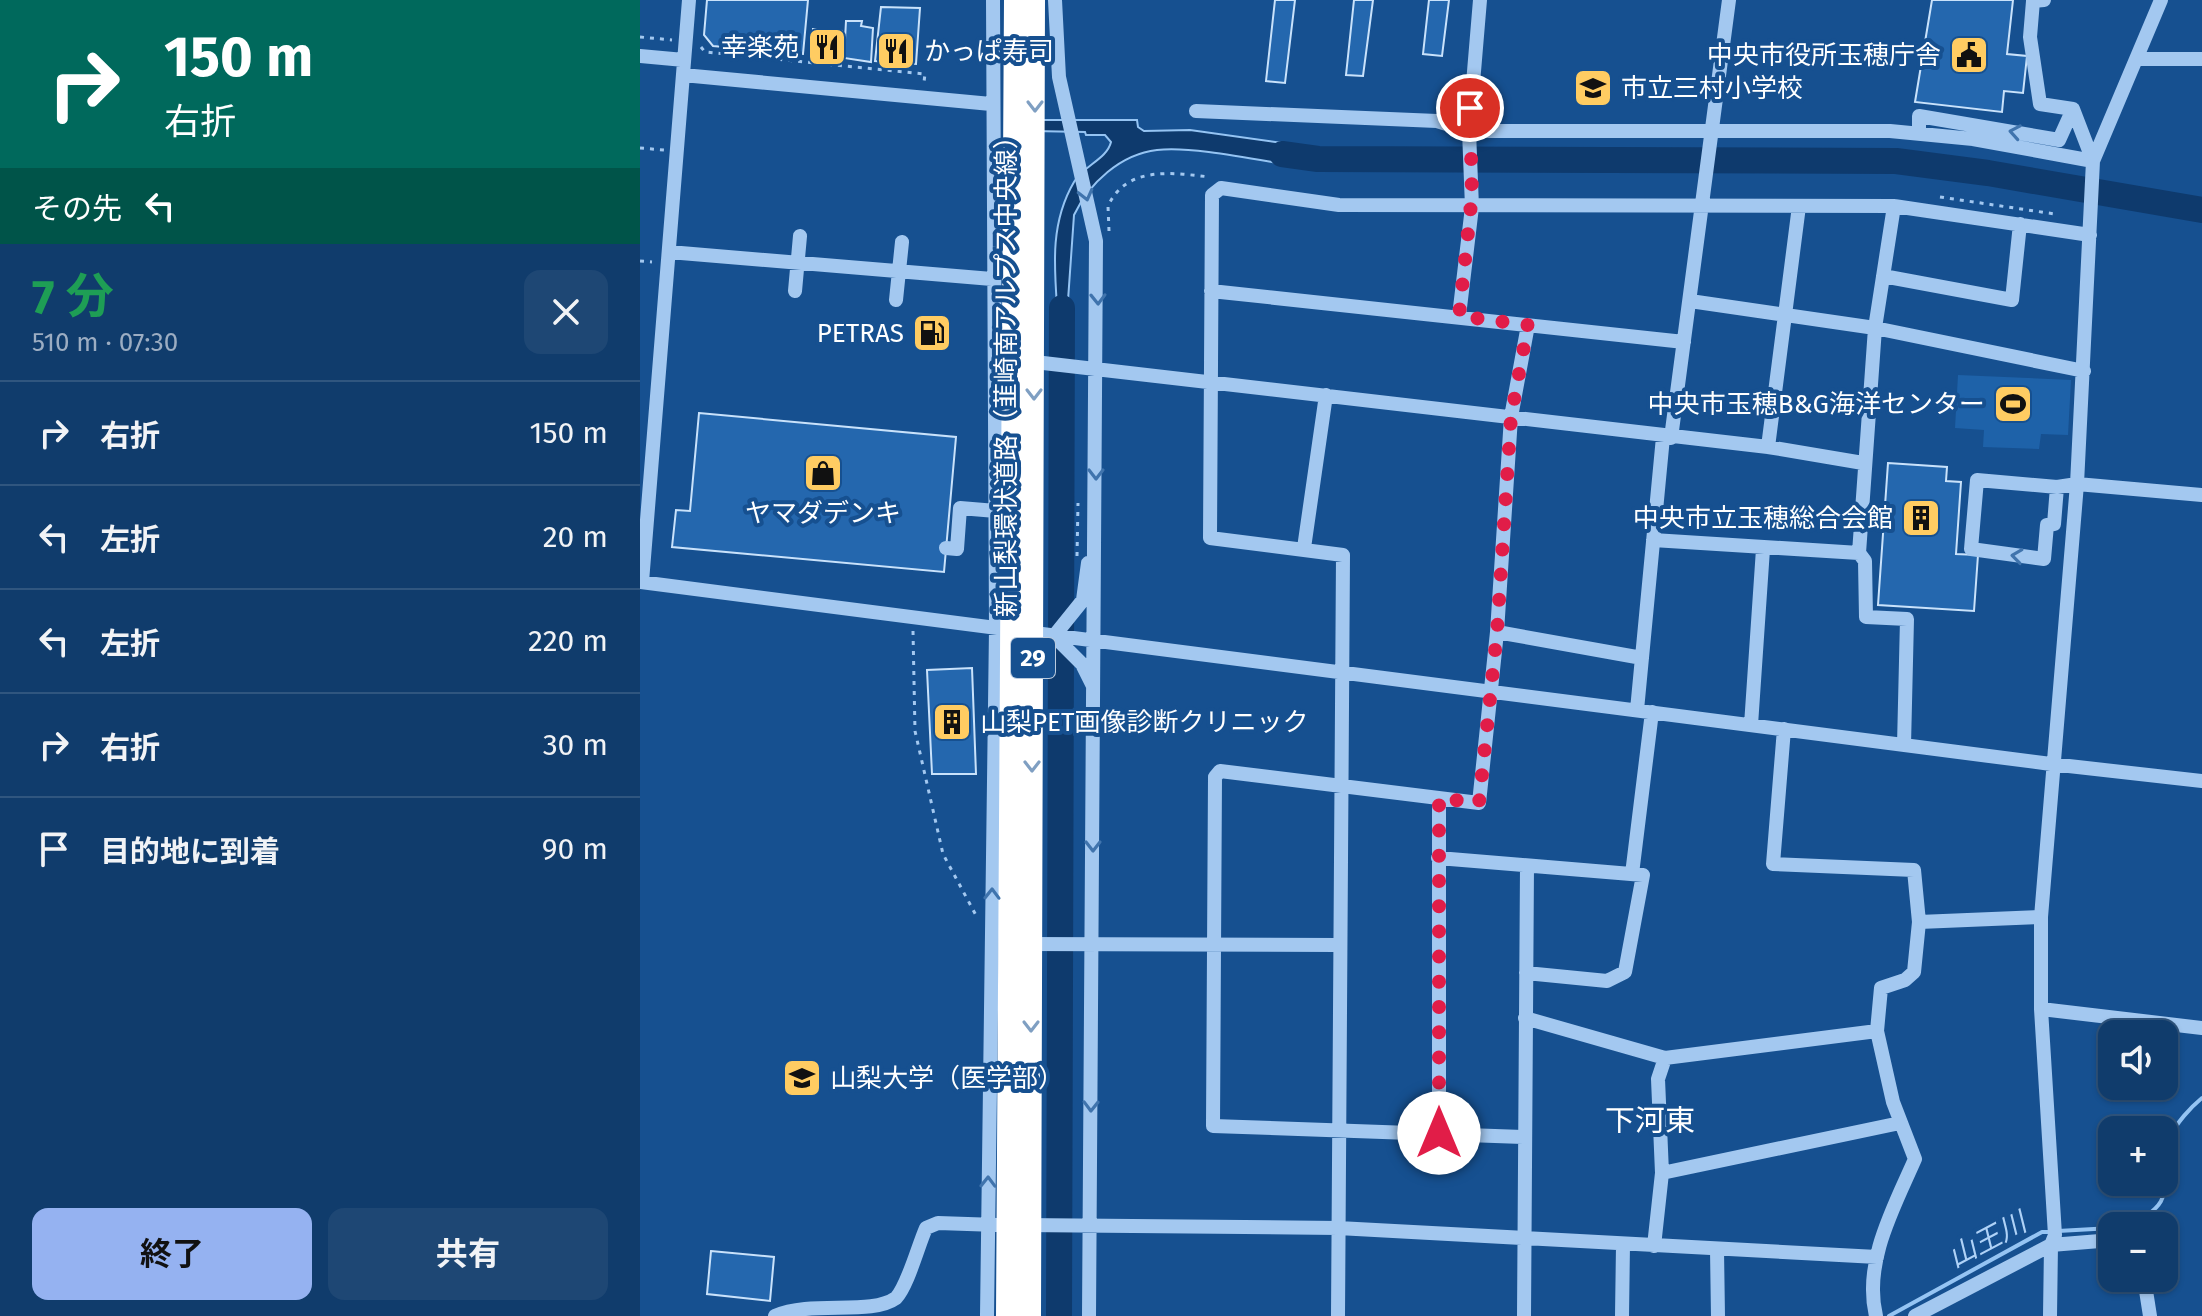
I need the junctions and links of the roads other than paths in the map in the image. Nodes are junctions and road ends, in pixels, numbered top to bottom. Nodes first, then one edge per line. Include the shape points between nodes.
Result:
1 (689, 0) edge
2 (993, 0) edge
3 (1016, 0) edge
4 (1033, 0) edge
5 (1055, 0) edge
6 (1480, 0) edge
7 (1729, 0) edge
8 (2044, 0) edge
9 (2161, 0) edge
10 (640, 56) edge
11 (2137, 59) junction
12 (2202, 59) edge
13 (684, 68) junction
14 (991, 104) junction
15 (2073, 109) junction
16 (1196, 111) dead end
17 (1712, 130) junction
18 (1919, 134) junction
19 (1469, 138) junction
20 (2093, 161) junction
21 (1702, 206) junction
22 (1799, 206) junction
23 (1894, 206) junction
24 (1472, 207) junction
25 (2020, 224) junction
26 (2090, 235) junction
27 (800, 236) dead end
28 (902, 242) dead end
29 (669, 252) junction
30 (798, 263) junction
31 (899, 271) junction
32 (1883, 276) junction
33 (992, 279) junction
34 (795, 291) dead end
35 (1211, 291) junction
36 (896, 300) dead end
37 (1690, 301) junction
38 (1787, 313) junction
39 (1459, 316) junction
40 (1528, 325) junction
41 (1875, 328) junction
42 (1684, 342) junction
43 (996, 361) junction
44 (1097, 368) junction
45 (2084, 371) junction
46 (1210, 381) junction
47 (1326, 395) junction
48 (1511, 417) junction
49 (647, 426) edge
50 (1667, 438) junction
51 (1768, 447) junction
52 (1863, 463) junction
53 (2077, 484) junction
54 (2057, 487) junction
55 (2202, 495) edge
56 (1096, 508) junction
57 (996, 511) junction
58 (1653, 540) junction
59 (946, 548) dead end
60 (1304, 548) junction
61 (1763, 549) junction
62 (1859, 553) junction
63 (996, 579) junction
64 (641, 582) edge
65 (996, 628) junction
66 (1497, 632) junction
67 (1046, 635) junction
68 (1096, 641) junction
69 (1072, 646) junction
70 (1642, 658) junction
71 (1343, 672) junction
72 (1095, 690) junction
73 (1488, 691) junction
74 (1644, 711) junction
75 (994, 715) junction
76 (1751, 725) junction
77 (1784, 729) junction
78 (1904, 745) junction
79 (2051, 764) junction
80 (2202, 781) edge
81 (1342, 789) junction
82 (1439, 798) junction
83 (1438, 858) junction
84 (1527, 866) junction
85 (1632, 874) junction
86 (2041, 917) junction
87 (1919, 922) junction
88 (1093, 943) junction
89 (991, 944) junction
90 (1214, 945) junction
91 (1338, 945) junction
92 (1526, 973) junction
93 (2041, 1009) junction
94 (1525, 1018) junction
95 (2202, 1028) edge
96 (1877, 1031) junction
97 (1665, 1058) junction
98 (1900, 1123) junction
99 (1339, 1127) junction
100 (1439, 1133) junction
101 (1523, 1137) junction
102 (1662, 1173) junction
103 (987, 1225) junction
104 (1090, 1225) junction
105 (1338, 1228) junction
106 (2054, 1233) junction
107 (1524, 1238) junction
108 (2098, 1238) edge
109 (1623, 1245) junction
110 (1654, 1246) junction
111 (1717, 1250) junction
112 (1877, 1257) junction
113 (2146, 1292) edge
114 (1938, 1310) edge
115 (1872, 1314) edge
116 (784, 1315) edge
117 (872, 1315) edge
118 (987, 1316) edge
119 (1008, 1316) edge
120 (1029, 1316) edge
121 (1089, 1316) edge
122 (1338, 1316) edge
123 (1524, 1316) edge
124 (1622, 1316) edge
125 (1718, 1316) edge
126 (1915, 1316) edge
127 (2050, 1316) edge
128 (2150, 1316) edge

1 - 13 street
2 - 14 street
3 - 119 highway, 新山梨環状道路（韮崎南アルプス中央線） / 29, bridge
4 -> 120 highway, 新山梨環状道路（韮崎南アルプス中央線） / 29, bridge
5 -> 44 street via 1064,105 1095,231
6 - 19 street
7 - 17 street
8 - 15 street via 2033,1 2030,37 2040,104
9 - 11 street
10 - 13 street
11 - 12 street
11 - 20 street
13 - 14 street
13 - 29 street
14 - 33 street
15 -> 18 street via 2059,140 1919,116
15 - 20 street
16 - 19 street via 1437,121
17 - 18 street
17 - 19 street
17 - 21 street
18 - 20 street
19 - 24 street
20 - 26 street
21 - 22 street
21 - 24 street
21 - 37 street
22 - 23 street
22 - 38 street
23 - 25 street
23 - 32 street
24 - 35 street via 1339,205 1221,188 1212,195
24 - 39 street
25 - 26 street
25 - 32 street via 2012,300
26 - 45 street
27 - 30 street
28 - 31 street
29 - 30 street
29 - 49 street
30 - 31 street
30 - 34 street
31 - 33 street
31 - 36 street
32 - 41 street
33 - 43 street
35 - 39 street
35 - 46 street
37 - 38 street
37 - 42 street
38 - 41 street
38 - 51 street
39 - 40 street
40 - 42 street
40 - 48 street
41 - 45 street
41 - 52 street
42 - 50 street
43 - 44 street
43 - 57 street
44 - 46 street
44 -> 56 street
45 - 53 street
46 - 47 street
46 - 60 street via 1210,538
47 - 48 street
47 - 60 street
48 - 50 street
48 - 66 street
49 - 64 street
50 - 51 street
50 - 58 street
51 - 52 street
52 - 62 street
53 - 54 street
53 - 55 street
53 - 79 street
54 -> 54 street via 2044,559 1971,549 1977,480
56 - 67 street via 1086,590 1073,615
56 - 68 street
57 - 59 street via 960,508 957,549
57 - 63 street
58 - 61 street
58 - 70 street
60 - 71 street via 1343,555
61 - 62 street
61 - 76 street
62 - 78 street via 1865,561 1866,617 1907,619
63 - 65 street
63 - 67 street via 1017,612
64 - 65 street
65 - 67 street
65 - 75 street
66 - 70 street
66 - 73 street
67 - 69 street
67 - 75 street via 1006,671
68 - 69 street
68 - 71 street
68 - 72 street
69 - 72 street
70 - 74 street
71 - 73 street
71 - 81 street
72 -> 88 street
73 - 74 street
73 - 82 street via 1479,803
74 - 76 street
74 - 85 street
89 -> 75 street
76 - 77 street
77 - 78 street
77 - 87 street via 1773,864 1914,870
78 - 79 street
79 - 80 street
79 - 86 street
81 - 82 street
81 - 90 street via 1220,771 1215,777
81 - 91 street
82 - 83 street
83 - 84 street
83 - 100 street
84 - 85 street
84 - 92 street
85 - 92 street via 1643,875 1625,972 1607,981
86 - 87 street
86 - 93 street
87 - 96 street via 1914,972 1881,988
88 - 89 street
88 - 90 street
88 -> 104 street
103 -> 89 street
90 - 91 street
90 - 99 street via 1213,1126
91 - 99 street
92 - 94 street
93 - 95 street
93 - 106 street
94 - 97 street
94 - 101 street
96 - 97 street
96 - 98 street
97 - 102 street via 1658,1079
98 - 102 street
98 - 112 street via 1915,1159
99 - 100 street
99 - 105 street
100 - 101 street
101 - 107 street
102 - 110 street
103 - 104 street
103 - 117 street via 938,1223 926,1228 897,1298
103 - 118 street
104 - 105 street
104 - 121 street
105 - 107 street
105 - 122 street
106 - 108 street
106 - 114 street
106 - 127 street
107 - 109 street
107 - 123 street
109 - 110 street
109 - 124 street
110 - 111 street
111 - 112 street
111 - 125 street
112 - 115 street
113 - 128 street
114 - 126 street
116 - 117 street via 815,1308

